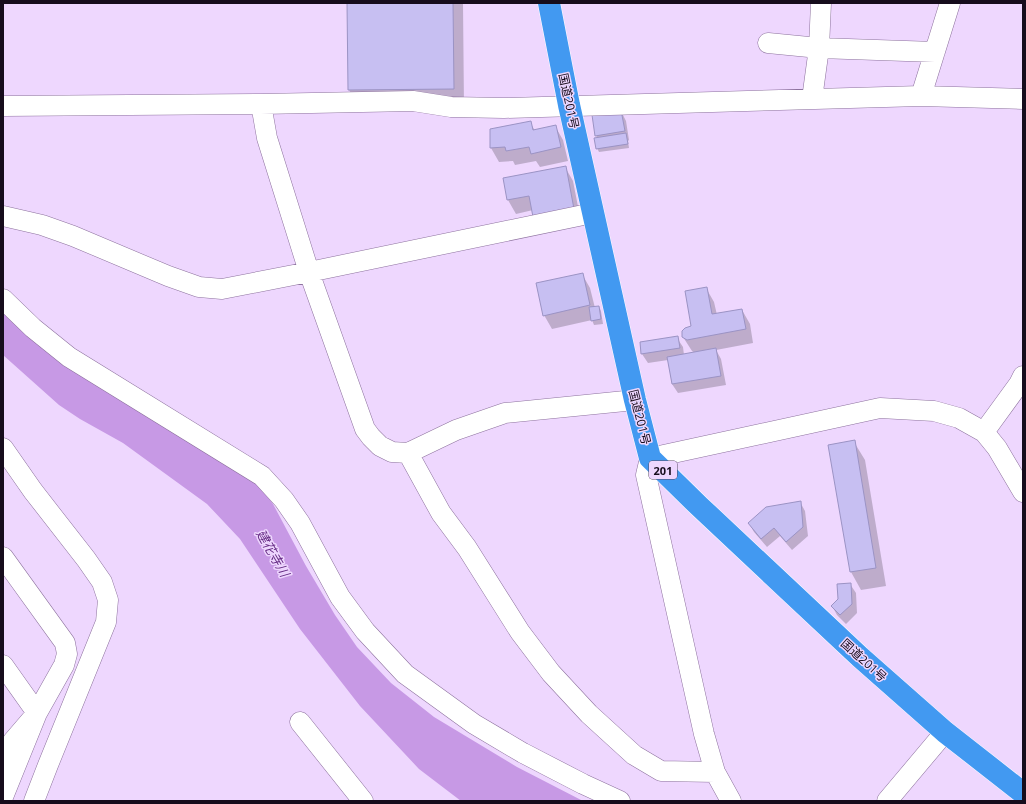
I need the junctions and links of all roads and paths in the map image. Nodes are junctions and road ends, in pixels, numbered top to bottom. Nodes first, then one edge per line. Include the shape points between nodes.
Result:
1 (549, 3) edge
2 (821, 3) edge
3 (950, 3) edge
4 (768, 43) dead end
5 (818, 48) junction
6 (935, 52) junction
7 (921, 96) junction
8 (812, 99) junction
9 (1023, 99) edge
10 (261, 104) junction
11 (3, 106) edge
12 (569, 106) junction
13 (593, 213) junction
14 (3, 216) edge
15 (309, 272) junction
16 (3, 299) edge
17 (1022, 382) edge
18 (635, 400) junction
19 (984, 432) junction
20 (3, 448) edge
21 (408, 453) junction
22 (650, 458) junction
23 (1023, 492) edge
24 (3, 557) edge
25 (3, 665) edge
26 (37, 713) junction
27 (300, 722) dead end
28 (945, 732) junction
29 (3, 760) edge
30 (715, 772) junction
31 (1023, 793) edge
32 (3, 797) edge
33 (34, 801) edge
34 (363, 801) edge
35 (620, 801) edge
36 (731, 801) edge
37 (887, 801) edge

1 - 12 highway, 国道201号 / 201
2 - 5 street
3 - 6 street
4 - 5 street
5 - 6 street
5 - 8 street
6 - 7 street
7 - 8 street
7 - 9 street
8 - 12 street
10 - 11 street
10 - 12 street via 413,101 451,107
10 - 15 street via 267,138
12 - 13 highway, 国道201号 / 201
13 - 15 street
13 - 18 highway, 国道201号 / 201
14 - 15 street via 42,225 73,236 199,287 222,289
15 - 21 street via 365,428 380,446 392,452
16 - 35 street via 69,357 262,476 284,500 300,523 340,597 365,631 405,674 474,724 523,753
17 - 19 street
18 - 21 street via 505,413 456,430
18 - 22 highway, 国道201号 / 201
19 - 22 street via 959,418 934,411 880,408
19 - 23 street via 997,448
20 - 33 street via 102,582 108,600 106,622
21 - 30 street via 441,513 467,548 520,632 551,673 589,714 634,755 661,771
22 - 28 highway, 国道201号 / 201 via 860,657
22 - 30 street via 646,475 704,734
24 - 26 street via 64,643 67,654 64,665
25 - 26 street
26 - 29 street via 13,741
26 - 32 street
27 - 34 street
28 - 31 highway, 国道201号 / 201
28 - 37 street
30 - 36 street

